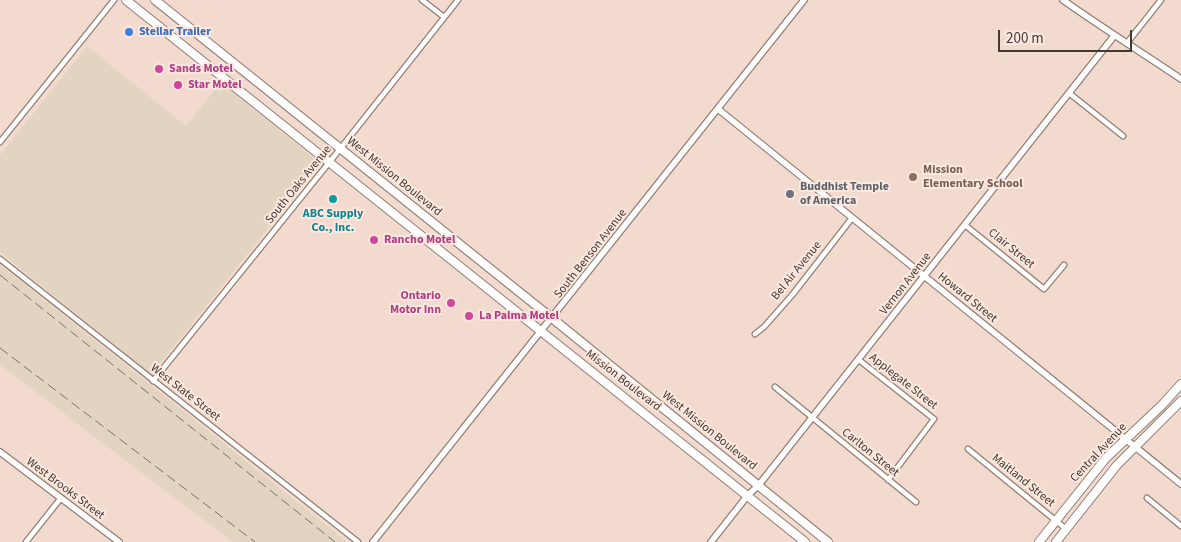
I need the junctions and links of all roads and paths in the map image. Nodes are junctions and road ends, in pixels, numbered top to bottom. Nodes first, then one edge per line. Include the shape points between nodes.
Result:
1 (114, 0) edge
2 (126, 0) edge
3 (155, 0) edge
4 (422, 0) edge
5 (458, 0) edge
6 (804, 0) edge
7 (1063, 0) edge
8 (1161, 0) edge
9 (444, 17) junction
10 (1114, 36) junction
11 (1127, 43) junction
12 (1181, 79) edge
13 (1069, 93) junction
14 (718, 110) junction
15 (1123, 136) dead end
16 (0, 142) edge
17 (340, 149) junction
18 (329, 163) junction
19 (852, 218) junction
20 (965, 225) junction
21 (0, 260) edge
22 (1064, 265) dead end
23 (924, 277) junction
24 (553, 319) junction
25 (543, 332) junction
26 (754, 334) dead end
27 (858, 360) junction
28 (153, 381) junction
29 (1181, 384) edge
30 (775, 387) dead end
31 (1181, 401) edge
32 (812, 418) junction
33 (1126, 440) junction
34 (1136, 448) junction
35 (968, 449) dead end
36 (0, 452) edge
37 (888, 480) junction
38 (1181, 484) edge
39 (758, 486) junction
40 (748, 495) junction
41 (60, 498) junction
42 (1146, 498) dead end
43 (916, 502) dead end
44 (1055, 520) junction
45 (1181, 526) edge
46 (1066, 529) junction
47 (26, 542) edge
48 (119, 542) edge
49 (358, 542) edge
50 (373, 542) edge
51 (712, 542) edge
52 (805, 542) edge
53 (828, 542) edge
54 (1039, 542) edge
55 (1056, 542) edge

1 - 16 street
2 - 18 main road
3 - 17 main road, West Mission Boulevard
4 - 9 street
5 - 9 street, South Oaks Avenue
6 - 14 street, South Benson Avenue
7 - 10 street
8 - 11 street
9 - 17 street, South Oaks Avenue
10 - 11 street
10 - 13 street, Vernon Avenue
11 - 12 street
13 - 15 street
13 - 20 street, Vernon Avenue
14 - 19 street, Howard Street
14 - 24 street, South Benson Avenue
17 - 18 street, South Oaks Avenue
17 - 24 main road, West Mission Boulevard
18 - 25 main road
18 - 28 street, South Oaks Avenue
19 - 23 street, Howard Street
19 - 26 street, Bel Air Avenue via 792,294
20 - 22 street, Clair Street via 1044,289
20 - 23 street, Vernon Avenue
21 - 28 street, West State Street
23 - 27 street, Vernon Avenue
23 - 33 street, Howard Street
24 - 25 street, South Benson Avenue
24 - 39 main road, West Mission Boulevard
25 - 40 main road, Mission Boulevard
25 - 50 street, South Benson Avenue
27 - 32 street, Vernon Avenue
27 - 37 street, Applegate Street via 934,419
28 - 49 street, West State Street
29 - 33 main road, Central Avenue
30 - 32 street, Carlton Street
31 - 34 main road, Central Avenue
32 - 37 street, Carlton Street
32 - 39 street, Vernon Avenue
33 - 34 street, Howard Street
33 - 44 main road, Central Avenue via 1106,458
34 - 38 street, Howard Street
34 - 46 main road, Central Avenue via 1117,465
35 - 44 street, Maitland Street
36 - 41 street, West Brooks Street
37 - 43 street, Carlton Street
39 - 40 street, Vernon Avenue
39 - 53 main road, West Mission Boulevard
40 - 51 street, Vernon Avenue
40 - 52 main road, Mission Boulevard
41 - 47 street
41 - 48 street, West Brooks Street
42 - 45 street
44 - 46 street, Maitland Street
44 - 54 main road, Central Avenue
46 - 55 main road, Central Avenue

